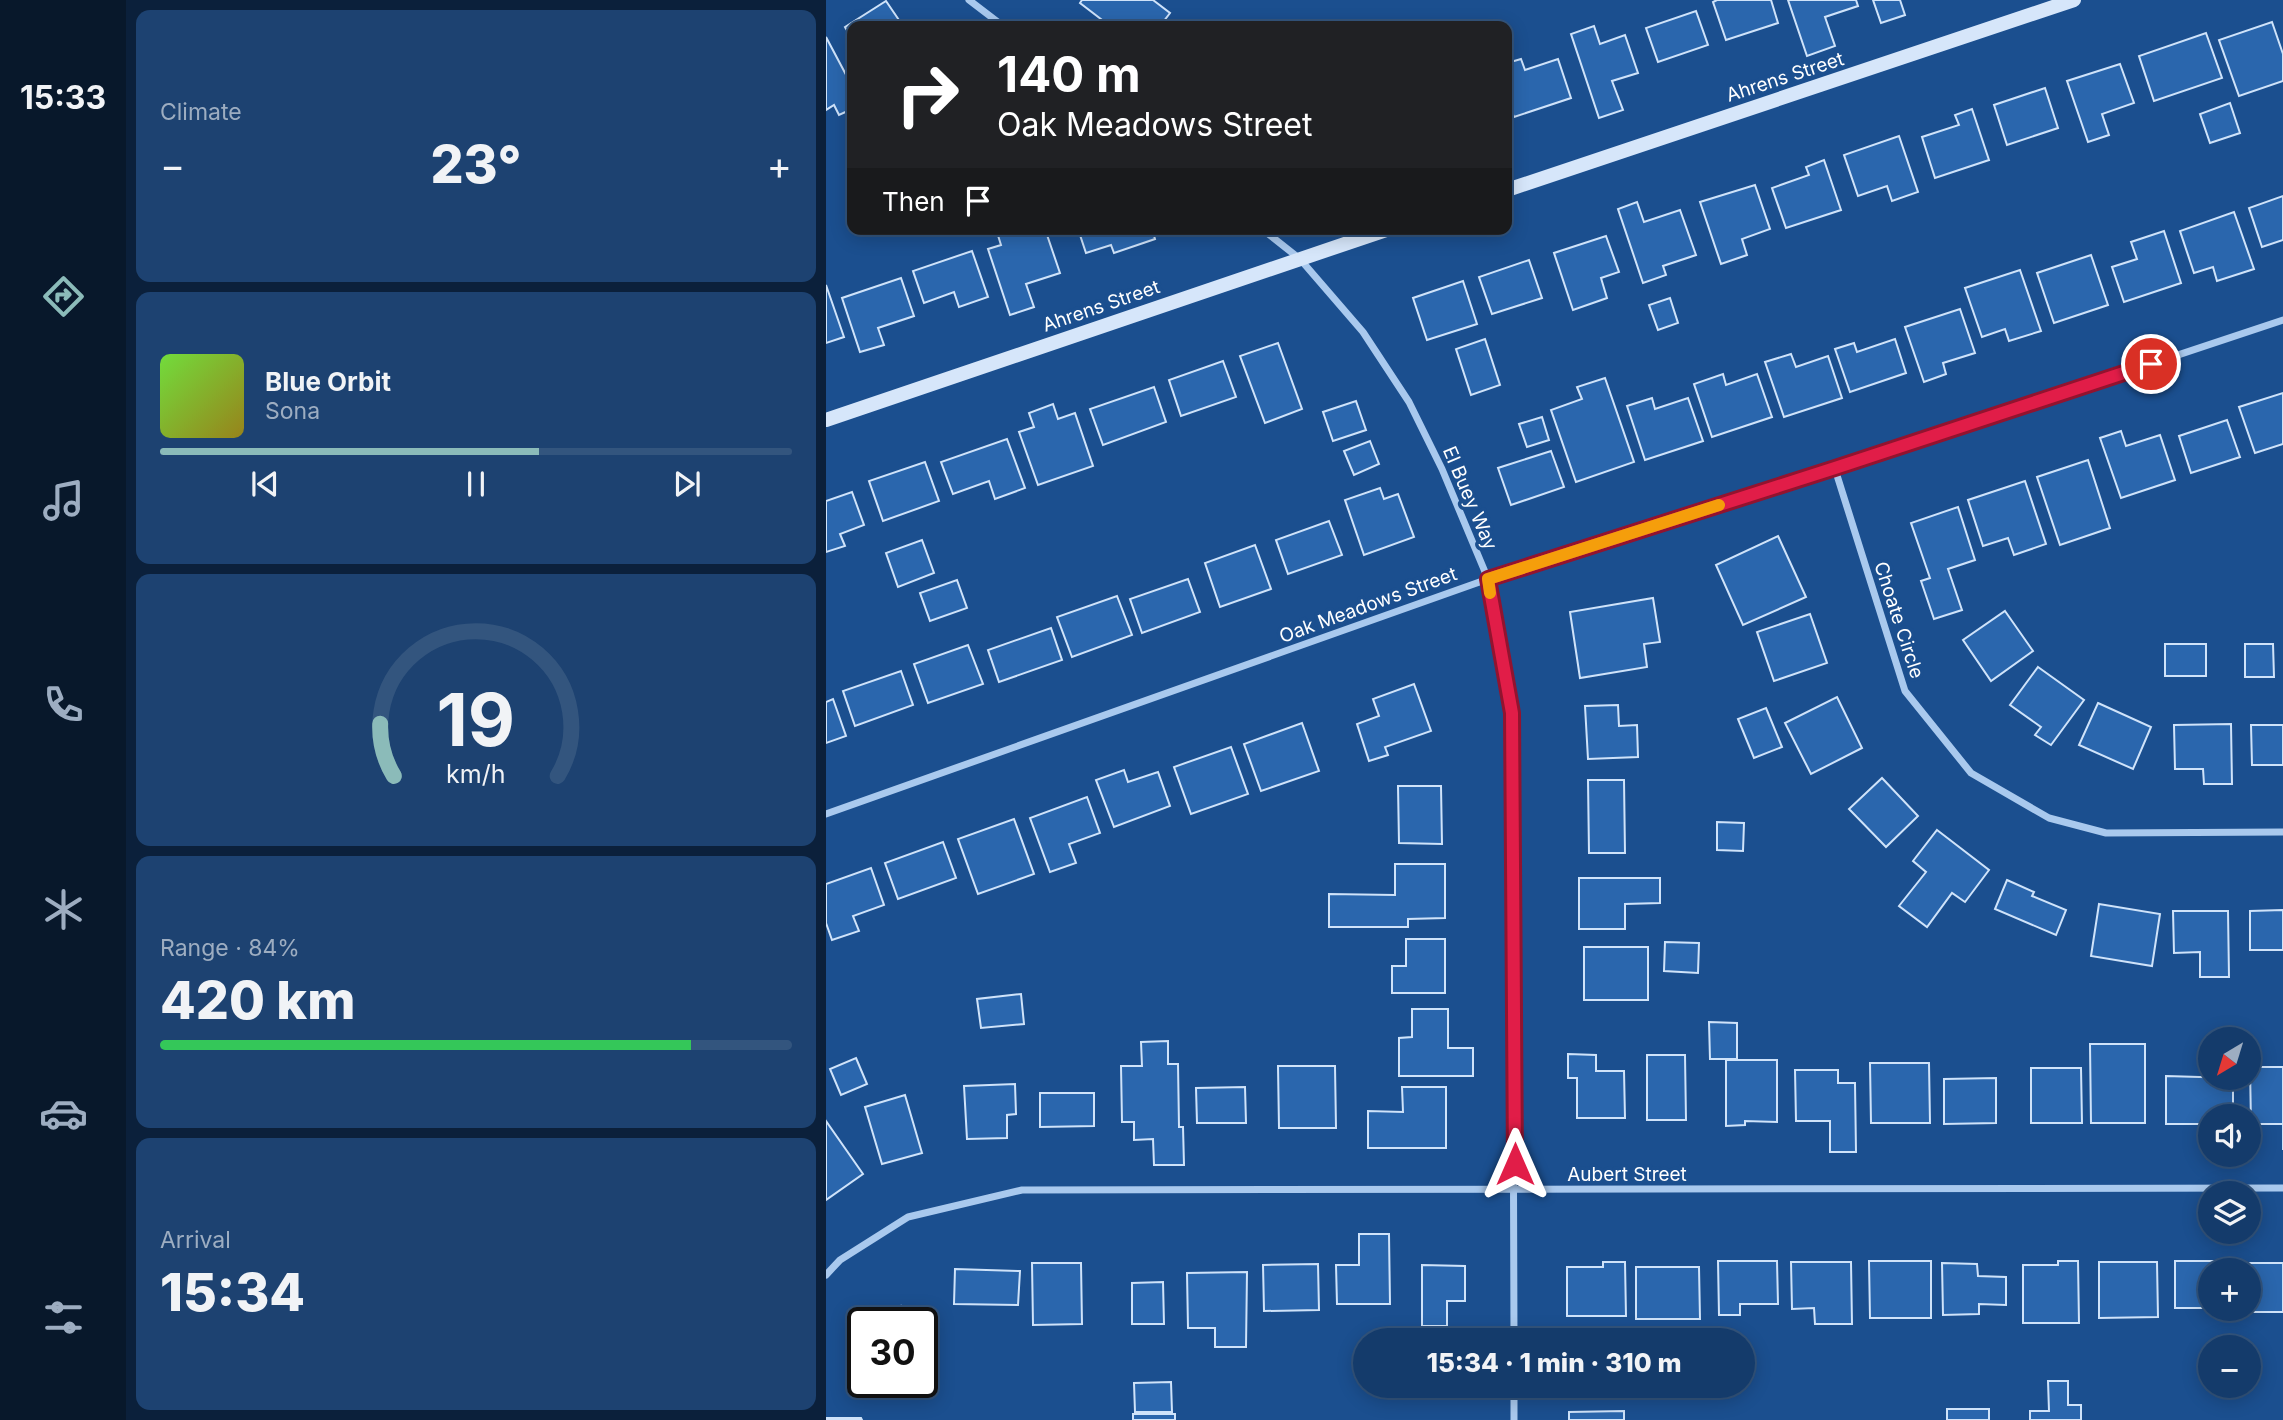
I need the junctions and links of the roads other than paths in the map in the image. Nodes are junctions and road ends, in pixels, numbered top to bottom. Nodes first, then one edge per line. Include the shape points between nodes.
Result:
1 (969, 0) edge
2 (2074, 0) edge
3 (996, 21) edge
4 (1512, 188) edge
5 (1270, 235) edge
6 (1371, 235) edge
7 (1300, 259) junction
8 (2283, 320) edge
9 (826, 420) edge
10 (1835, 468) junction
11 (1488, 579) junction
12 (826, 814) edge
13 (2283, 832) edge
14 (2283, 1188) edge
15 (1515, 1190) junction
16 (826, 1275) edge
17 (1514, 1328) edge
18 (1514, 1398) edge
19 (1514, 1420) edge

1 - 3 street
2 - 4 street, Ahrens Street
5 - 7 street, El Buey Way
6 - 7 street, Ahrens Street
7 - 9 street, Ahrens Street
7 - 11 street, El Buey Way via 1363,332 1409,401
8 - 10 street, Oak Meadows Street
10 - 11 street, Oak Meadows Street
10 - 13 street, Choate Circle via 1905,691 1971,773 2049,818 2106,833
11 - 12 street, Oak Meadows Street
11 - 15 street, El Buey Way via 1512,713
14 - 15 street, Aubert Street
15 - 16 street, Aubert Street via 1023,1190 908,1217 841,1260
15 - 17 street, El Buey Way
18 - 19 street

